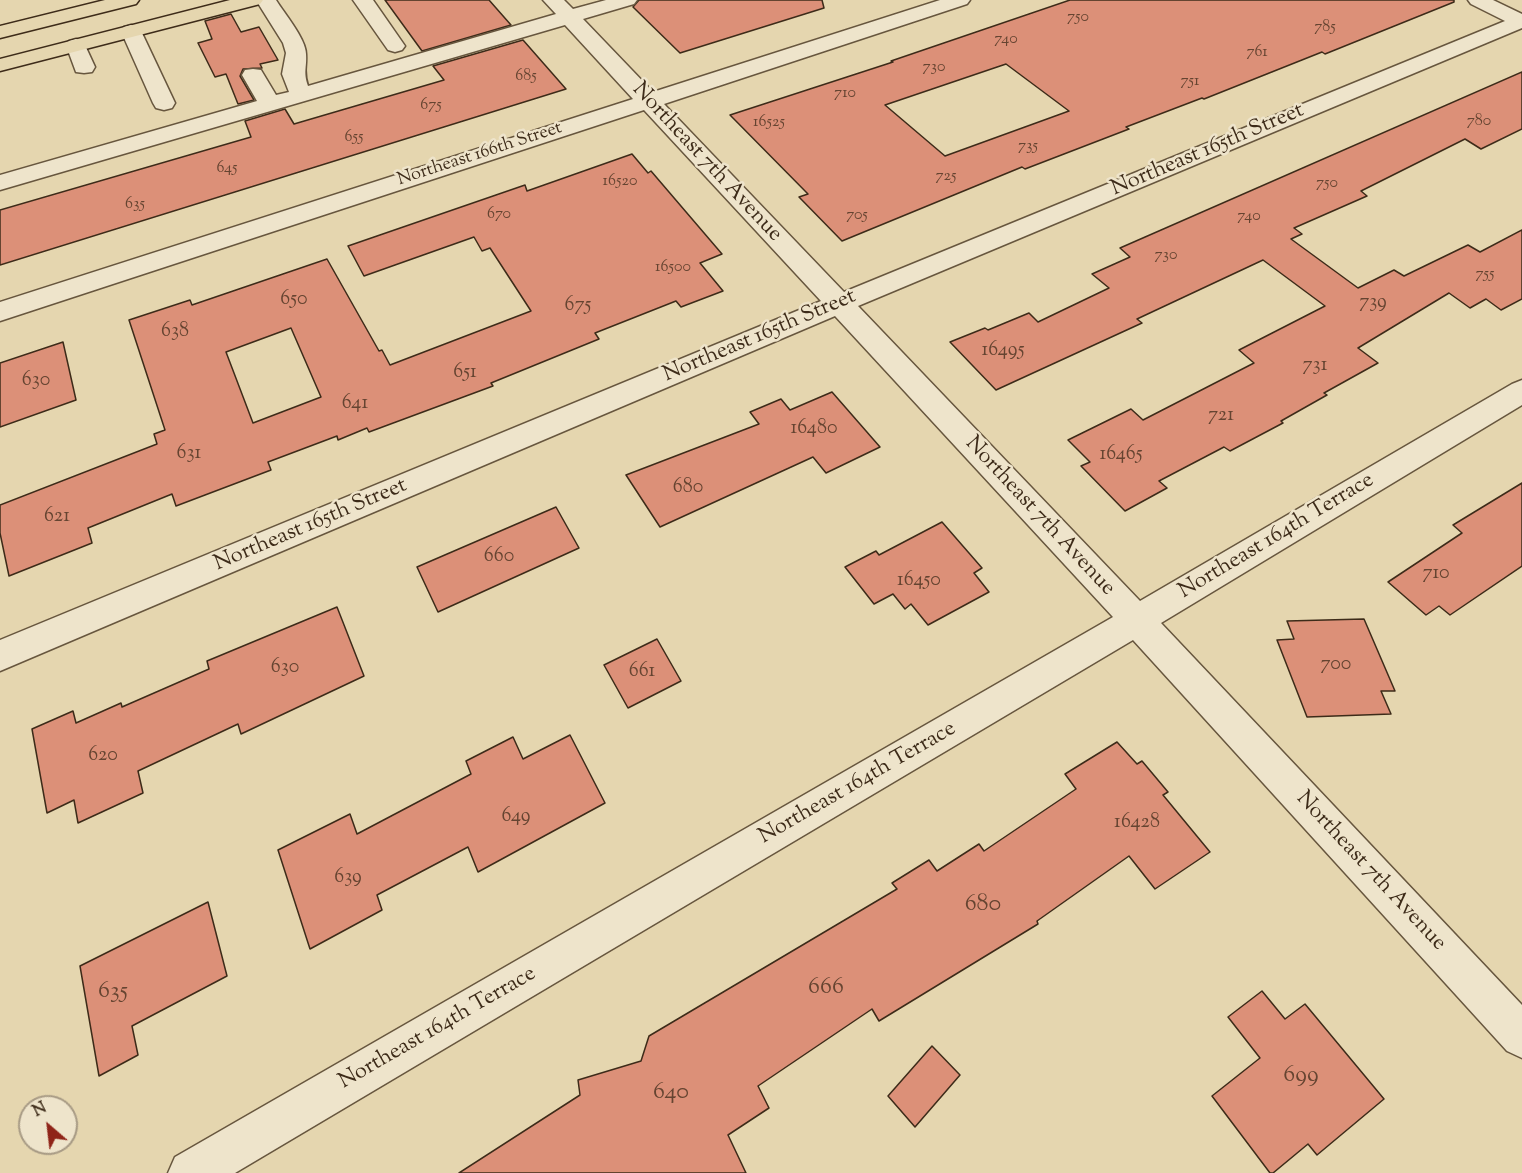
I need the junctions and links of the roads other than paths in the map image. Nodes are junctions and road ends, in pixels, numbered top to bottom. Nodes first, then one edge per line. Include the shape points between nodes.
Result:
1 (129, 0) edge
2 (253, 0) edge
3 (266, 0) edge
4 (363, 0) edge
5 (627, 0) edge
6 (960, 0) edge
7 (1478, 0) edge
8 (559, 6) edge
9 (520, 11) dead end
10 (1521, 22) edge
11 (0, 32) edge
12 (130, 32) junction
13 (418, 39) dead end
14 (76, 45) junction
15 (395, 45) junction
16 (408, 64) junction
17 (0, 65) edge
18 (84, 67) dead end
19 (253, 75) dead end
20 (302, 95) junction
21 (648, 101) junction
22 (164, 103) dead end
23 (270, 104) junction
24 (0, 183) edge
25 (839, 304) junction
26 (0, 312) edge
27 (1522, 391) edge
28 (1137, 620) junction
29 (0, 656) edge
30 (1522, 1036) edge
31 (191, 1173) edge

1 - 11 main road
2 - 12 main road
3 - 20 street via 293,44 293,74
4 - 15 street
5 - 8 street
6 - 21 street, Northeast 166th Street
7 - 10 street
8 - 9 street
8 - 16 street
8 - 21 street, Northeast 7th Avenue
10 - 25 street, Northeast 165th Street
12 - 14 main road
12 - 22 street
13 - 15 street
14 - 17 main road
14 - 18 street
15 - 16 street
16 - 20 street
19 - 23 street
20 - 23 street
21 - 25 street, Northeast 7th Avenue
21 - 26 street, Northeast 166th Street
23 - 24 street
25 - 28 street, Northeast 7th Avenue
25 - 29 street, Northeast 165th Street
27 - 28 street, Northeast 164th Terrace
28 - 30 street, Northeast 7th Avenue
28 - 31 street, Northeast 164th Terrace

